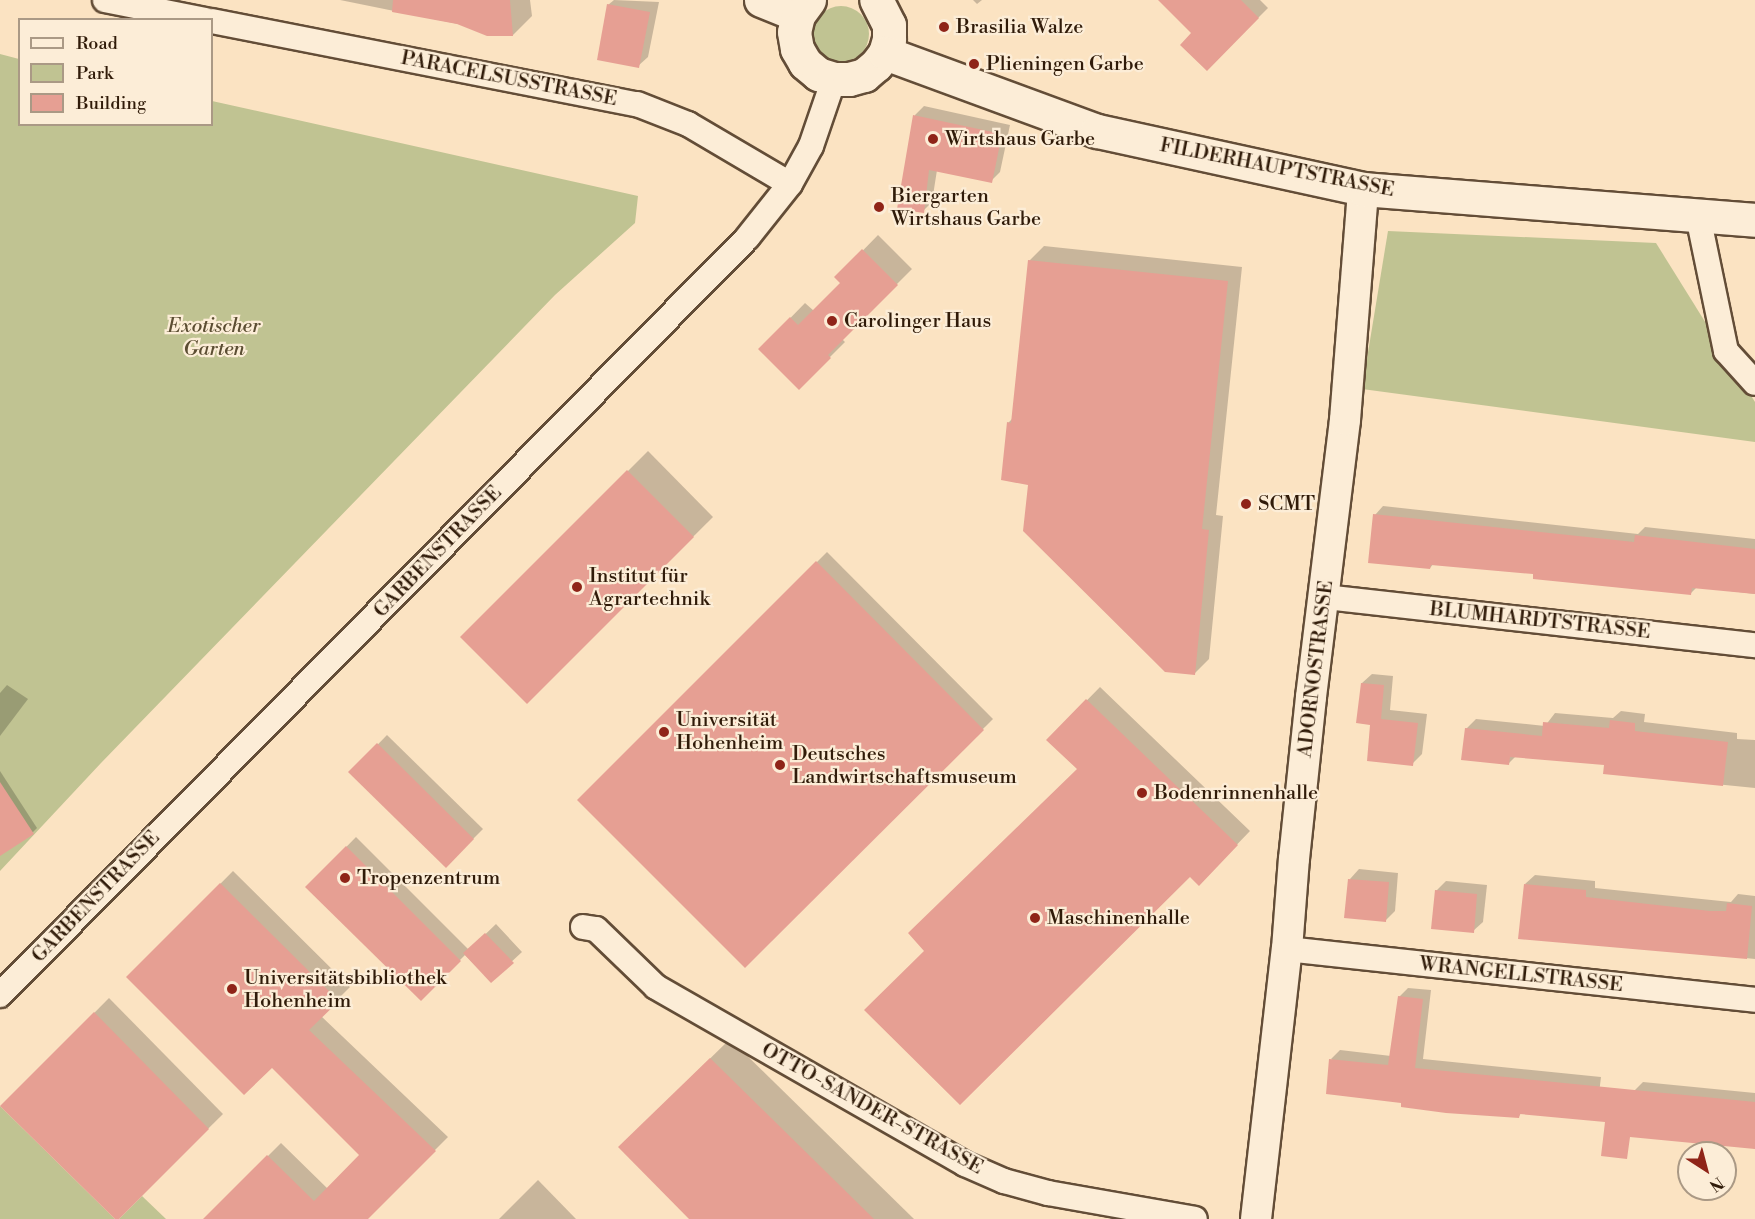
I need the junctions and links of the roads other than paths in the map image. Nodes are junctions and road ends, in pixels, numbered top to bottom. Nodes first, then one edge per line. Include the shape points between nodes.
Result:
1 (105, 0) edge
2 (761, 0) edge
3 (876, 0) edge
4 (803, 8) edge
5 (195, 18) edge
6 (213, 21) edge
7 (885, 53) junction
8 (834, 80) junction
9 (790, 184) junction
10 (1363, 189) junction
11 (1698, 216) junction
12 (1755, 220) edge
13 (1755, 383) edge
14 (1325, 597) junction
15 (1755, 645) edge
16 (583, 927) dead end
17 (1287, 949) junction
18 (0, 995) edge
19 (1755, 1000) edge
20 (1195, 1219) edge
21 (1256, 1219) edge

1 - 5 street
2 - 4 main road
3 - 7 main road via 889,25
4 - 8 main road via 794,32 801,56 818,74
6 - 9 street, PARACELSUSSTRASSE via 637,104 688,124
7 - 8 main road via 864,75
7 - 10 main road, FILDERHAUPTSTRASSE via 1097,131
8 - 9 street, GARBENSTRASSE via 818,130
9 - 18 street, GARBENSTRASSE via 747,238
10 - 11 main road, FILDERHAUPTSTRASSE
10 - 14 street, ADORNOSTRASSE via 1345,420
11 - 12 main road, FILDERHAUPTSTRASSE
11 - 13 street via 1726,351
14 - 15 street, BLUMHARDTSTRASSE
14 - 17 street, ADORNOSTRASSE
16 - 20 street, OTTO-SANDER-STRASSE via 596,929 656,987 965,1164 1004,1181 1048,1193
17 - 19 street, WRANGELLSTRASSE
17 - 21 street, ADORNOSTRASSE

